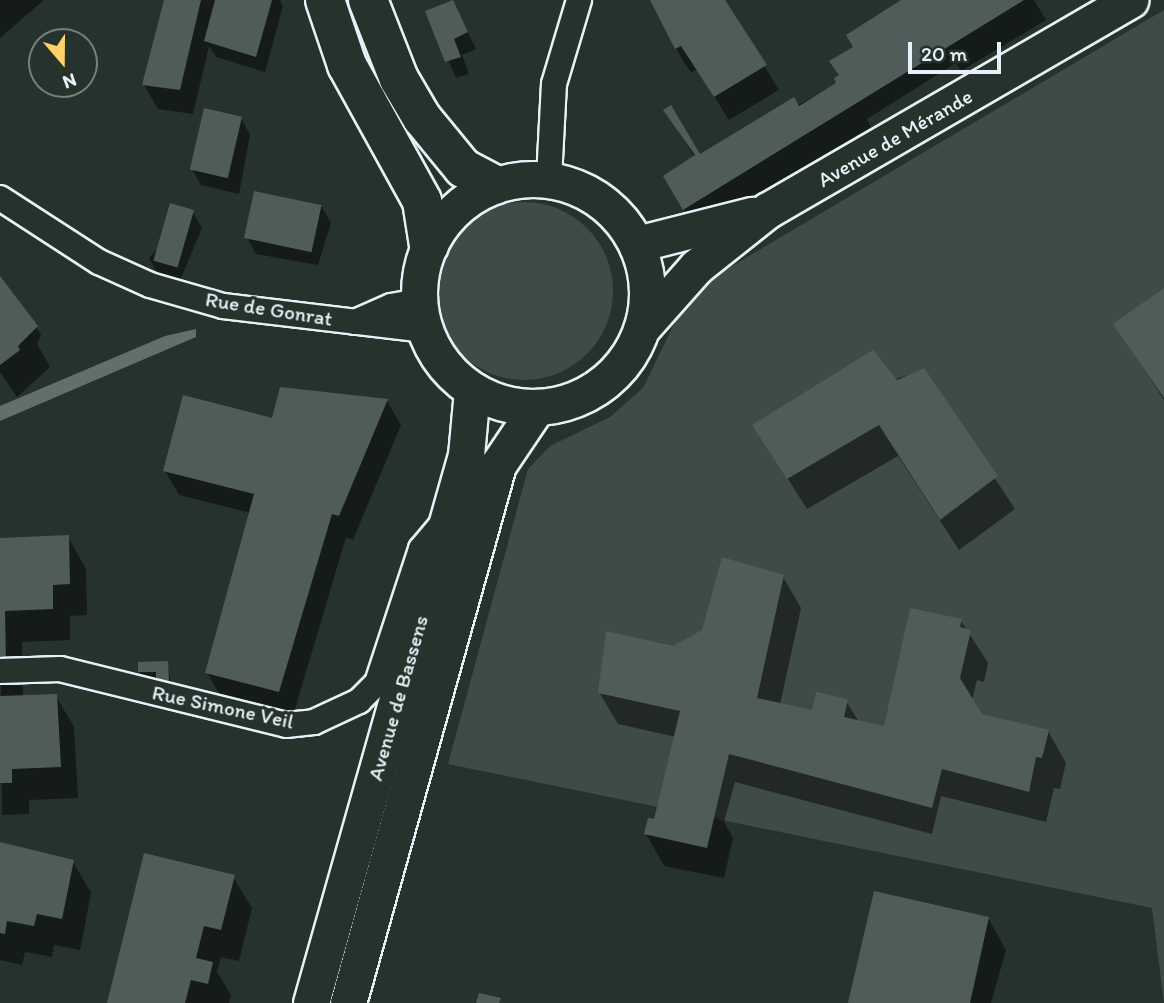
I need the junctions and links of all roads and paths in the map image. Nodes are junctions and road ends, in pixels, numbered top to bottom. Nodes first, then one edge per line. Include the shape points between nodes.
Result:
1 (325, 0) edge
2 (368, 0) edge
3 (579, 0) edge
4 (1130, 0) edge
5 (549, 180) junction
6 (495, 185) junction
7 (0, 198) edge
8 (768, 210) junction
9 (637, 244) junction
10 (429, 245) junction
11 (421, 316) junction
12 (643, 327) junction
13 (472, 390) junction
14 (537, 407) junction
15 (449, 515) junction
16 (0, 671) edge
17 (311, 1003) edge
18 (348, 1003) edge

1 - 10 highway via 347,65 422,201
2 - 6 highway via 398,79 422,118 463,168
3 - 5 street via 554,84
4 - 8 main road, Avenue de Mérande
5 - 6 main road
5 - 9 main road via 601,200
6 - 10 main road via 468,199 444,220
7 - 11 street, Rue de Gonrat via 99,262 150,285 223,306 355,322 391,306
8 - 9 main road, Avenue de Mérande
8 - 12 main road, Avenue de Mérande via 696,267
9 - 12 main road via 648,299
10 - 11 main road
11 - 13 main road via 447,369
12 - 14 main road via 631,353 606,380 565,403
13 - 14 main road via 503,403
13 - 15 main road, Avenue de Bassens via 466,455
14 - 18 main road, Avenue de Bassens via 498,465
15 - 16 street, Rue Simone Veil via 421,549 377,683 359,701 314,722 286,725 60,669
15 - 17 main road, Avenue de Bassens

